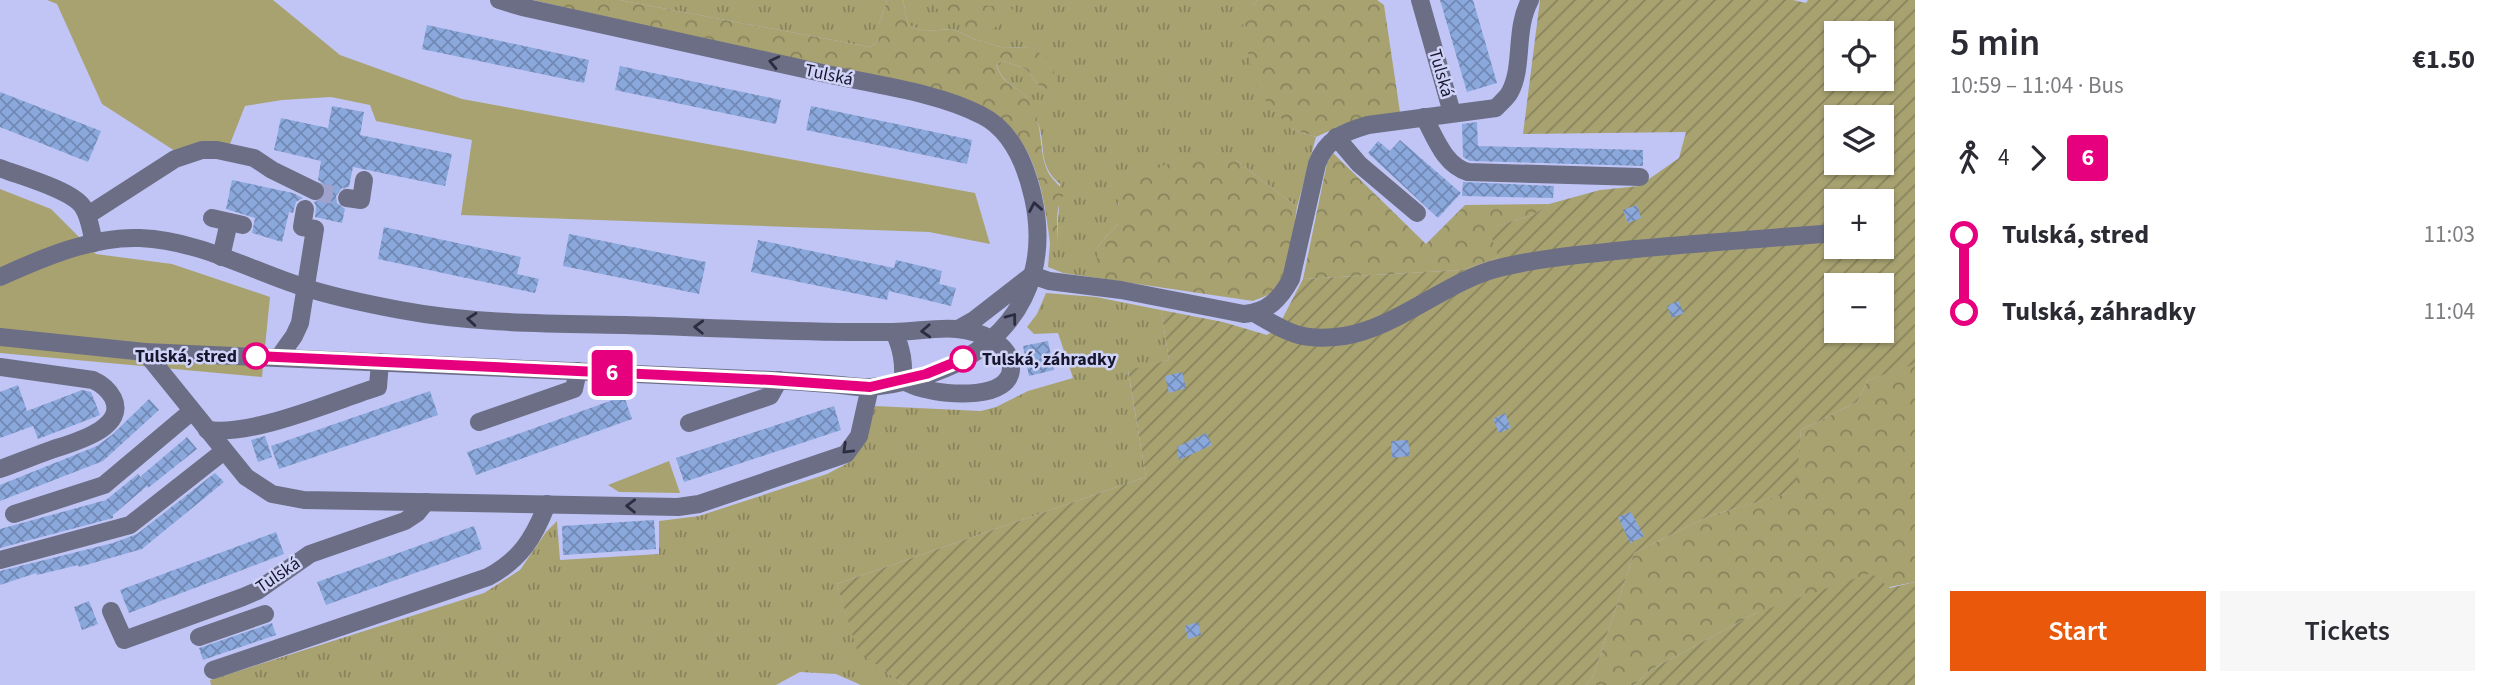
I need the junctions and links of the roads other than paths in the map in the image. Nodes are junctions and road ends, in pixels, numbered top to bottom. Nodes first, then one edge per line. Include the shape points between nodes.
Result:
1 (499, 0) edge
2 (1406, 0) edge
3 (1420, 0) edge
4 (1530, 0) edge
5 (1427, 23) junction
6 (1452, 113) junction
7 (1424, 117) junction
8 (1336, 137) junction
9 (0, 168) edge
10 (1640, 177) dead end
11 (364, 180) dead end
12 (315, 191) tunnel mouth
13 (347, 198) dead end
14 (305, 209) dead end
15 (1417, 213) dead end
16 (88, 215) junction
17 (228, 221) dead end
18 (1824, 234) edge
19 (94, 243) junction
20 (220, 257) junction
21 (1032, 275) junction
22 (0, 277) edge
23 (304, 287) junction
24 (1254, 313) junction
25 (958, 329) junction
26 (894, 332) junction
27 (3, 333) edge
28 (993, 339) junction
29 (145, 352) junction
30 (279, 357) junction
31 (380, 362) junction
32 (0, 367) edge
33 (578, 371) junction
34 (779, 380) junction
35 (903, 381) junction
36 (870, 387) junction
37 (192, 411) junction
38 (480, 422) dead end
39 (689, 423) dead end
40 (207, 430) junction
41 (224, 451) junction
42 (0, 469) edge
43 (426, 502) junction
44 (547, 504) junction
45 (14, 514) dead end
46 (0, 560) edge
47 (222, 605) junction
48 (111, 611) dead end
49 (265, 614) dead end
50 (230, 626) junction
51 (199, 637) dead end
52 (213, 670) dead end

21 -> 1 street, Tulská via 1038,232 1027,176 1010,140 982,115 916,94
2 - 5 street
3 - 5 street, Tulská
4 - 6 street via 1510,93 1496,108
5 - 6 street, Tulská
6 - 7 street, Tulská
7 - 8 street, Tulská via 1368,125
7 - 10 street via 1456,169
8 - 15 street via 1359,164
8 - 24 street via 1322,150 1317,164 1292,279 1275,303
9 - 16 street via 71,195
11 - 13 street via 360,200
12 - 16 street via 254,158 202,150 175,159
14 - 23 street via 302,227 315,229
16 - 19 street
17 - 20 street
18 - 24 street via 1592,253 1497,268 1368,330 1343,336 1290,334
19 - 20 street via 121,238 161,240
19 - 22 street
20 - 23 street
21 - 24 street
21 - 25 street
28 -> 21 street, Tulská via 1018,311
26 -> 23 street via 482,320 400,310
23 - 30 street via 300,323
25 -> 26 street
25 - 28 street
26 - 35 street via 904,363
27 - 29 street, Tulská
28 - 35 street, Tulská via 945,368
28 - 35 street, Tulská via 1011,364 1010,373 995,388 975,394 926,390
29 - 30 street, Tulská
29 - 37 street
30 - 31 street, Tulská
31 - 33 street, Tulská
31 - 40 street via 378,387 256,426
32 - 42 street via 93,380 102,384 116,405 108,424 93,435
33 - 34 street, Tulská
33 - 38 street via 574,389
34 - 36 street, Tulská
34 - 39 street via 769,397
35 - 36 street, Tulská
36 -> 44 street via 859,436 846,454 836,459 688,506
37 - 40 street
37 - 45 street via 104,485
40 - 41 street
41 - 43 street via 246,477 272,495
41 - 46 street via 130,525
43 - 44 street
43 - 47 street, Tulská via 405,521 310,554 257,591
44 - 52 street via 526,548 488,577
47 - 48 street, Tulská via 124,640
47 - 50 street
49 - 50 street
50 - 51 street

